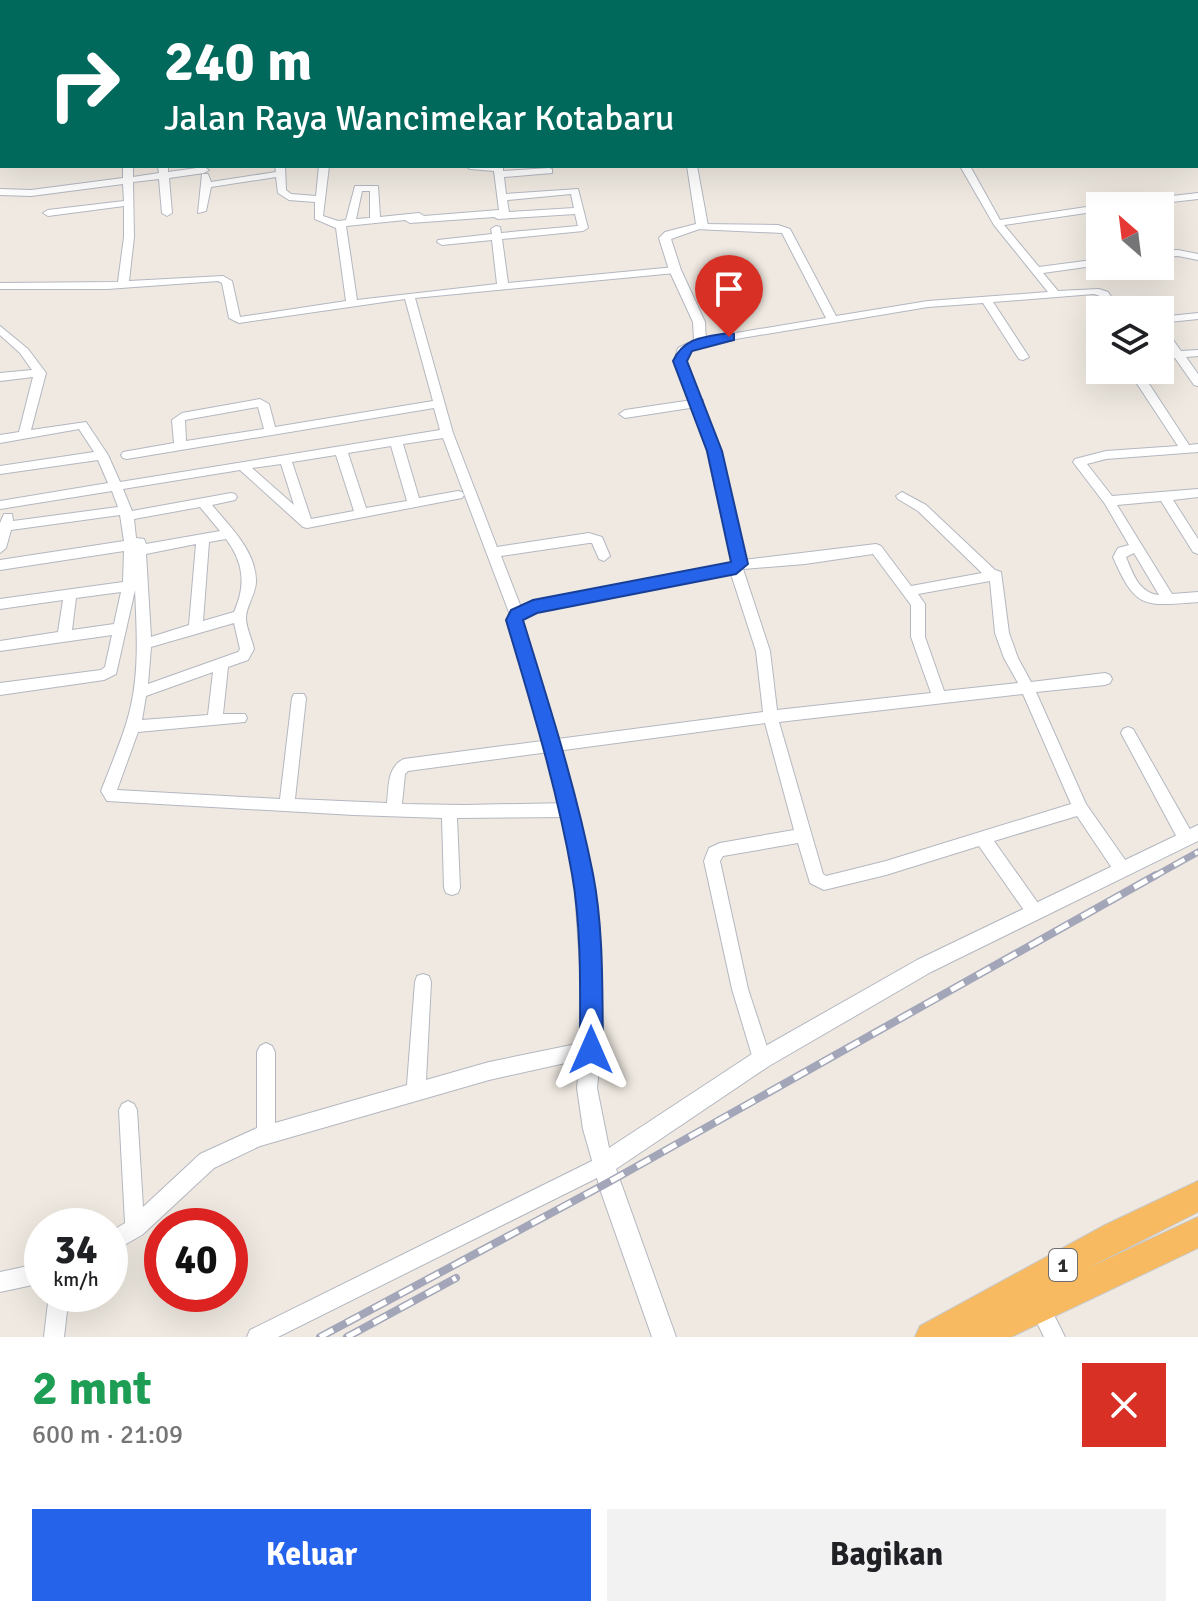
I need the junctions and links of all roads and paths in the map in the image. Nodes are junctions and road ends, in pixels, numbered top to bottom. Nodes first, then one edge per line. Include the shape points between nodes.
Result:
1 (128, 168) edge
2 (204, 168) edge
3 (324, 168) edge
4 (692, 168) edge
5 (966, 168) edge
6 (499, 169) edge
7 (535, 169) edge
8 (279, 170) edge
9 (163, 171) edge
10 (549, 171) dead end
11 (129, 180) junction
12 (207, 185) junction
13 (0, 192) edge
14 (1198, 196) edge
15 (503, 197) junction
16 (320, 199) junction
17 (1174, 199) edge
18 (128, 203) junction
19 (1086, 210) edge
20 (201, 211) dead end
21 (579, 211) junction
22 (48, 213) dead end
23 (167, 213) dead end
24 (498, 214) junction
25 (428, 215) dead end
26 (458, 217) junction
27 (375, 219) junction
28 (410, 220) dead end
29 (345, 223) junction
30 (997, 223) junction
31 (700, 227) junction
32 (495, 236) junction
33 (458, 240) junction
34 (442, 242) dead end
35 (1174, 253) edge
36 (1198, 257) edge
37 (1086, 264) edge
38 (675, 270) junction
39 (1036, 271) junction
40 (123, 284) junction
41 (0, 286) edge
42 (503, 286) junction
43 (409, 295) junction
44 (1056, 295) junction
45 (1103, 296) edge
46 (986, 300) junction
47 (352, 304) junction
48 (1198, 316) edge
49 (1174, 319) edge
50 (833, 320) junction
51 (2, 334) edge
52 (700, 342) junction
53 (1174, 349) edge
54 (1198, 353) edge
55 (1174, 355) edge
56 (1178, 355) junction
57 (1023, 357) dead end
58 (40, 373) junction
59 (0, 377) edge
60 (1198, 382) edge
61 (1144, 384) edge
62 (699, 403) junction
63 (439, 404) junction
64 (625, 414) dead end
65 (270, 430) junction
66 (447, 433) junction
67 (24, 434) junction
68 (0, 439) edge
69 (396, 442) junction
70 (180, 446) junction
71 (1192, 449) edge
72 (341, 451) junction
73 (102, 455) junction
74 (127, 455) dead end
75 (285, 459) junction
76 (241, 465) junction
77 (0, 470) edge
78 (121, 484) junction
79 (1198, 493) edge
80 (458, 495) dead end
81 (902, 496) dead end
82 (1164, 496) junction
83 (231, 497) dead end
84 (1109, 501) junction
85 (204, 503) junction
86 (6, 504) edge
87 (414, 504) junction
88 (131, 513) junction
89 (361, 513) junction
90 (307, 524) junction
91 (6, 526) junction
92 (228, 534) junction
93 (203, 541) junction
94 (1137, 547) junction
95 (0, 548) edge
96 (136, 548) junction
97 (1198, 549) edge
98 (494, 552) junction
99 (604, 556) dead end
100 (0, 565) edge
101 (738, 566) junction
102 (991, 574) junction
103 (129, 586) junction
104 (910, 591) junction
105 (70, 595) junction
106 (1198, 597) edge
107 (1168, 599) junction
108 (0, 604) edge
109 (517, 615) junction
110 (239, 616) junction
111 (196, 628) junction
112 (118, 629) junction
113 (64, 638) junction
114 (144, 644) junction
115 (0, 646) edge
116 (221, 665) junction
117 (1105, 679) dead end
118 (1027, 687) junction
119 (0, 689) edge
120 (140, 693) junction
121 (939, 696) junction
122 (299, 698) dead end
123 (240, 718) dead end
124 (771, 718) junction
125 (215, 720) junction
126 (132, 727) junction
127 (1128, 733) dead end
128 (553, 745) junction
129 (287, 803) junction
130 (1080, 808) junction
131 (394, 809) junction
132 (569, 810) junction
133 (449, 812) junction
134 (803, 835) junction
135 (1192, 835) edge
136 (983, 839) junction
137 (1122, 869) junction
138 (452, 888) dead end
139 (1034, 911) junction
140 (423, 982) dead end
141 (591, 1050) junction
142 (266, 1052) dead end
143 (762, 1059) junction
144 (416, 1090) junction
145 (128, 1110) dead end
146 (266, 1134) junction
147 (604, 1164) junction
148 (1198, 1196) edge
149 (135, 1228) junction
150 (128, 1232) edge
151 (1198, 1232) edge
152 (24, 1277) edge
153 (0, 1282) edge
154 (1039, 1306) junction
155 (57, 1312) edge
156 (54, 1337) edge
157 (257, 1337) edge
158 (664, 1337) edge
159 (931, 1337) edge
160 (976, 1337) edge
161 (1055, 1337) edge

1 - 11 street
2 - 9 street
2 - 12 street
3 - 16 street
4 - 31 street
5 - 30 street
6 - 7 street
6 - 15 street
7 - 10 street
8 - 12 street
8 - 16 street via 279,189 289,197
9 - 11 street
9 - 23 street
11 - 13 street
11 - 18 street
12 - 20 street
14 - 17 street
15 - 21 street via 575,191
15 - 24 street via 504,213
16 - 29 street via 318,217
18 - 22 street
18 - 40 street
19 - 30 street
21 - 24 street
21 - 32 street via 580,230
24 - 26 street
24 - 32 street
25 - 27 street
26 - 28 street
26 - 33 street
27 - 29 street
27 - 29 street via 375,188 361,188 356,189
29 - 47 street
30 - 39 street
31 - 38 street via 665,237
31 - 50 street via 786,231
32 - 33 street
32 - 42 street
33 - 34 street
35 - 36 street
37 - 39 street
38 - 42 street
38 - 52 street via 699,322
39 - 44 street
40 - 41 street
40 - 47 street via 219,278 227,281 234,318 239,320
42 - 43 street
43 - 47 street
43 - 63 street
44 - 45 street
44 - 46 street
46 - 50 street
46 - 57 street
48 - 49 street
50 - 52 street
51 - 58 street
52 - 62 street via 680,355
53 - 56 street
54 - 56 street
55 - 56 street
56 - 60 street
58 - 59 street
58 - 67 street
61 - 71 street
62 - 64 street
62 - 101 street via 729,504
63 - 65 street
63 - 66 street
65 - 70 street
65 - 70 street via 263,404 229,408 179,418
66 - 69 street
66 - 98 street
67 - 68 street
67 - 73 street via 80,425
69 - 72 street
69 - 87 street
70 - 74 street
71 - 84 street via 1080,460
72 - 75 street
72 - 89 street
73 - 77 street
73 - 78 street
75 - 76 street
75 - 90 street
76 - 78 street
76 - 90 street
78 - 86 street
78 - 88 street
79 - 82 street
80 - 87 street
81 - 102 street via 922,508
82 - 84 street
82 - 97 street
83 - 85 street
84 - 94 street
85 - 88 street
85 - 92 street
86 - 91 street
87 - 89 street
88 - 91 street
88 - 96 street
89 - 90 street
91 - 95 street
92 - 93 street
92 - 110 street via 245,556 251,579
93 - 96 street
93 - 111 street
94 - 107 street
94 - 107 street via 1119,554 1124,571 1145,600
96 - 100 street
96 - 103 street
96 - 114 street
98 - 99 street via 589,538 597,540
98 - 109 street
101 - 104 street via 871,548
101 - 109 street via 533,607
101 - 124 street via 763,651
102 - 104 street
102 - 118 street via 998,577 1002,633
103 - 105 street
103 - 112 street
104 - 121 street via 918,604 918,637
105 - 108 street
105 - 113 street
106 - 107 street
109 - 128 street via 514,620
110 - 111 street
110 - 116 street via 246,653
111 - 114 street
112 - 113 street
112 - 119 street via 114,663 104,675
113 - 115 street
114 - 120 street
116 - 120 street
116 - 125 street
117 - 118 street
118 - 121 street
118 - 130 street
120 - 126 street
121 - 124 street
122 - 129 street
123 - 125 street
124 - 128 street
124 - 134 street
125 - 126 street
126 - 129 street via 111,785 112,796 235,805
127 - 135 street
128 - 131 street via 404,765 398,772
128 - 132 street
129 - 131 street
130 - 136 street
130 - 137 street
131 - 133 street
132 - 133 street
132 - 141 street via 588,923
133 - 138 street
134 - 136 street via 816,878 824,883
134 - 143 street via 720,850 712,861 740,989
135 - 137 street
136 - 139 street
137 - 139 street
139 - 143 street via 924,966
140 - 144 street
141 - 144 street
141 - 147 street via 587,1088
142 - 146 street
143 - 147 street
144 - 146 street
145 - 149 street
146 - 149 street via 207,1161
147 - 157 street
147 - 158 street
148 - 159 highway, 1
149 - 150 street
151 - 154 highway, 1
152 - 153 street
154 - 160 highway, 1
154 - 161 street
155 - 156 street

